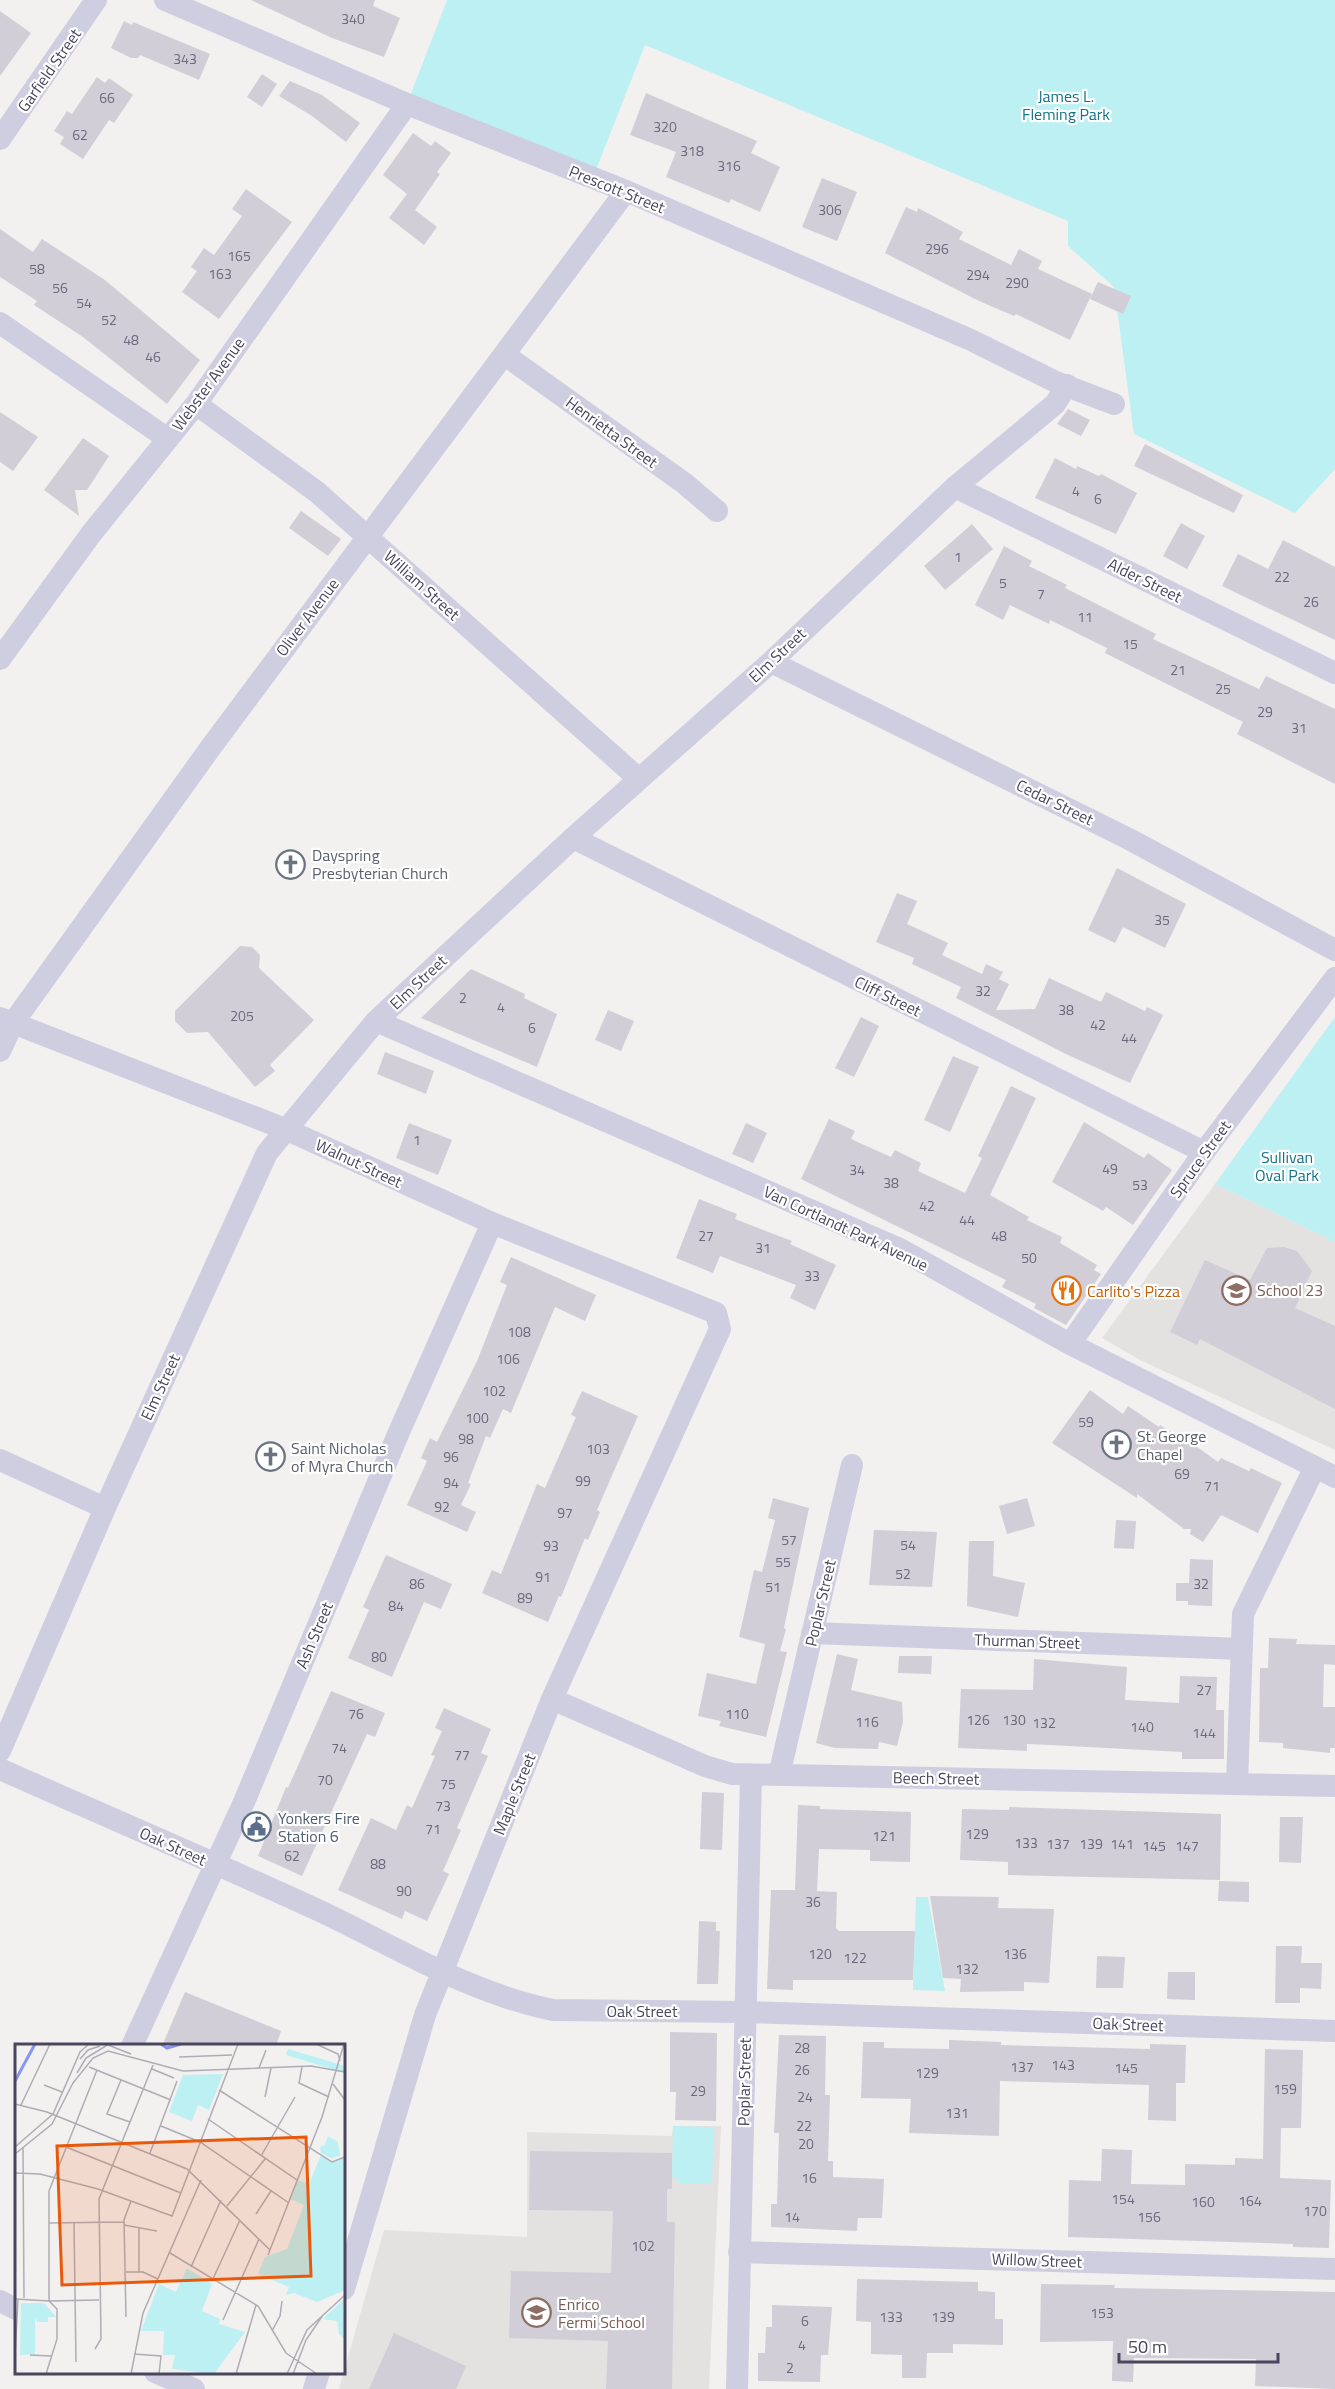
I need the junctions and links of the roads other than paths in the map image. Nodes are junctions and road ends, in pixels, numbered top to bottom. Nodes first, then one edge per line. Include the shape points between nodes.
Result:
1 (96, 0) edge
2 (165, 0) edge
3 (407, 104) junction
4 (0, 139) edge
5 (626, 191) junction
6 (0, 323) edge
7 (505, 355) junction
8 (1066, 385) junction
9 (196, 404) junction
10 (1114, 404) dead end
11 (168, 439) junction
12 (955, 487) junction
13 (717, 511) dead end
14 (368, 537) junction
15 (0, 658) edge
16 (771, 662) junction
17 (1335, 673) edge
18 (639, 779) junction
19 (573, 838) junction
20 (1335, 950) edge
21 (1335, 978) edge
22 (6, 1020) edge
23 (376, 1021) junction
24 (0, 1051) edge
25 (285, 1129) junction
26 (1204, 1152) junction
27 (492, 1223) junction
28 (716, 1313) joint
29 (1070, 1344) junction
30 (0, 1460) edge
31 (852, 1465) dead end
32 (1325, 1472) edge
33 (105, 1508) junction
34 (812, 1633) junction
35 (1242, 1649) junction
36 (552, 1699) junction
37 (0, 1751) edge
38 (0, 1769) edge
39 (751, 1774) junction
40 (779, 1776) junction
41 (1237, 1784) junction
42 (1335, 1786) edge
43 (215, 1865) junction
44 (442, 1973) junction
45 (745, 2012) junction
46 (1335, 2031) edge
47 (133, 2044) edge
48 (739, 2252) junction
49 (1335, 2269) edge
50 (345, 2286) edge
51 (157, 2374) edge
52 (319, 2374) edge
53 (194, 2389) edge
54 (314, 2389) edge
55 (737, 2389) edge

1 - 4 street, Garfield Street
2 - 3 street, Prescott Street
3 - 5 street, Prescott Street
3 - 9 street, Webster Avenue
5 - 7 street, Oliver Avenue
5 - 8 street, Prescott Street
6 - 11 street
7 - 13 street, Henrietta Street
7 - 14 street, Oliver Avenue
8 - 10 street, Prescott Street
8 - 12 street, Elm Street via 1055,404
9 - 11 street, Webster Avenue
9 - 14 street, William Street via 317,492
11 - 15 street, Webster Avenue via 91,534
12 - 16 street, Elm Street
12 - 17 street, Alder Street
14 - 18 street, William Street
14 - 22 street, Oliver Avenue
16 - 18 street, Elm Street
16 - 20 street, Cedar Street via 1130,839
18 - 19 street, Elm Street
19 - 23 street, Elm Street
19 - 26 street, Cliff Street
21 - 26 street, Spruce Street
22 - 24 street, Oliver Avenue
22 - 25 street, Walnut Street
23 - 25 street, Elm Street
23 - 29 street, Van Cortlandt Park Avenue via 900,1249
25 - 27 street, Walnut Street
25 - 33 street, Elm Street via 267,1153
26 - 29 street, Spruce Street
27 - 28 street, Walnut Street
27 - 43 street, Ash Street
28 - 36 street, Maple Street via 720,1329
29 - 32 street, Van Cortlandt Park Avenue
30 - 33 street
31 - 34 street, Poplar Street
32 - 35 street via 1246,1606
33 - 37 street, Elm Street
34 - 35 street, Thurman Street
34 - 40 street, Poplar Street
35 - 41 street
36 - 39 street, Beech Street via 705,1766 732,1774
36 - 44 street, Maple Street
38 - 43 street, Oak Street
39 - 40 street, Beech Street
39 - 45 street, Poplar Street
40 - 41 street, Beech Street
41 - 42 street, Beech Street
43 - 44 street, Oak Street via 321,1912
43 - 47 street, Ash Street
44 - 45 street, Oak Street via 526,2005 553,2010
44 - 50 street, Maple Street via 425,2015
45 - 46 street, Oak Street
45 - 48 street, Poplar Street
48 - 49 street, Willow Street
48 - 55 street, Poplar Street
51 - 53 street
52 - 54 street

